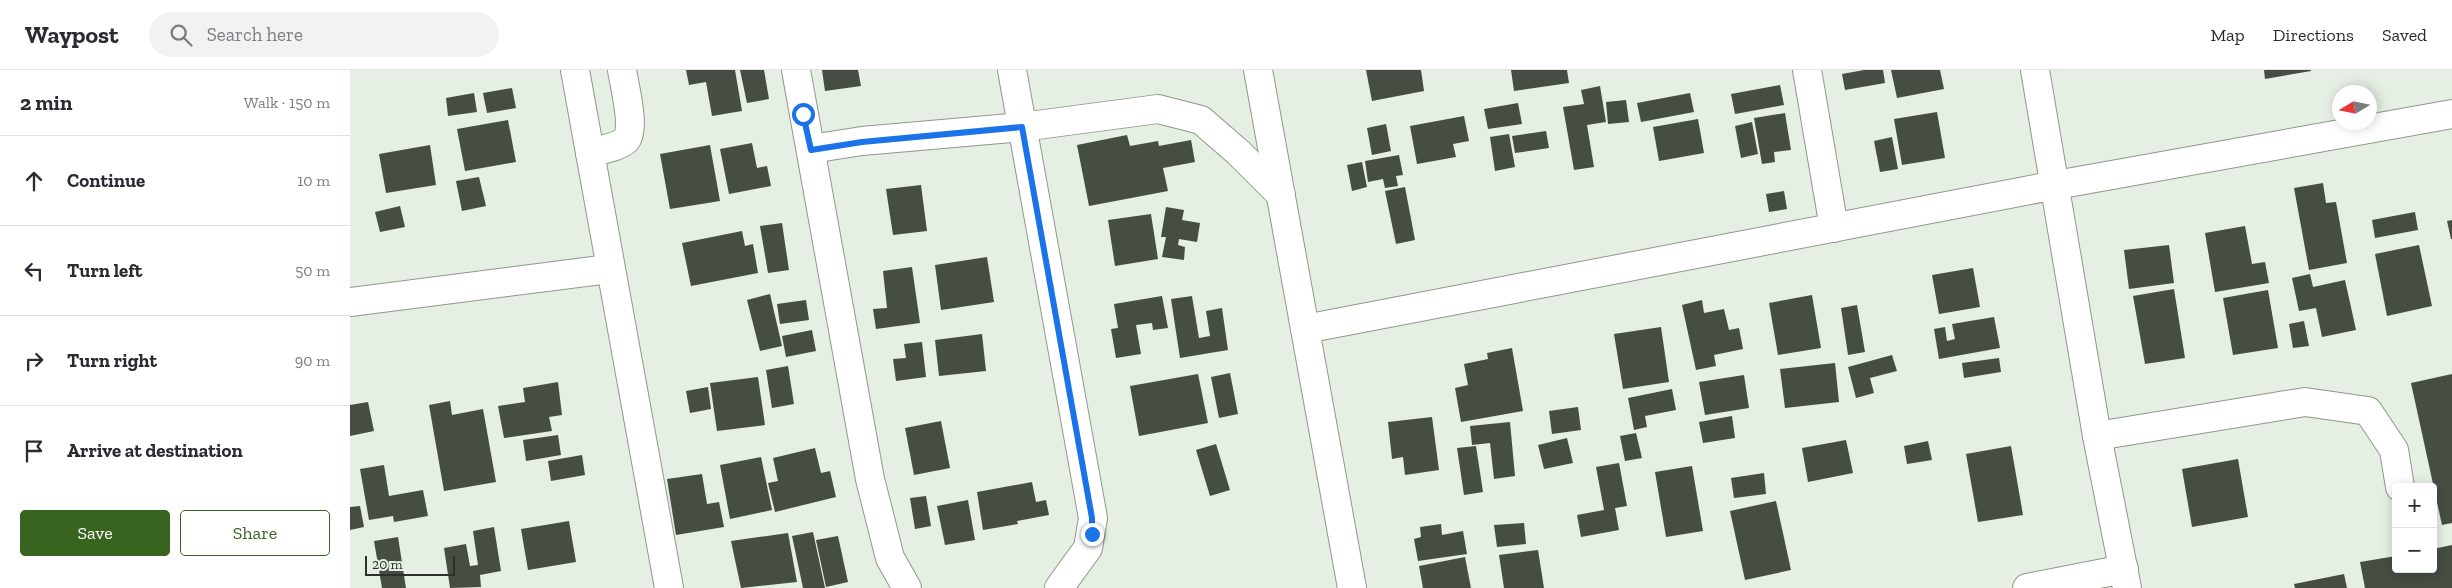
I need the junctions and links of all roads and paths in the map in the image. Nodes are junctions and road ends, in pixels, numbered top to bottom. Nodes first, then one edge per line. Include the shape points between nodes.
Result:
1 (575, 70) edge
2 (622, 70) edge
3 (796, 70) edge
4 (1012, 70) edge
5 (1258, 70) edge
6 (1807, 70) edge
7 (2035, 70) edge
8 (2452, 114) edge
9 (1022, 127) junction
10 (811, 150) junction
11 (590, 153) junction
12 (2056, 185) junction
13 (1281, 195) junction
14 (1834, 228) junction
15 (610, 269) junction
16 (350, 302) edge
17 (1305, 329) junction
18 (2096, 436) junction
19 (2399, 483) edge
20 (2126, 578) edge
21 (669, 588) edge
22 (907, 588) edge
23 (1059, 588) edge
24 (1352, 588) edge
25 (2027, 588) edge

1 - 11 street
2 - 11 street via 630,133 626,140
3 - 10 street
4 - 9 street
5 - 13 street
6 - 14 street
7 - 12 street
8 - 12 street
9 - 10 street
9 - 13 street via 1158,109 1201,120
9 - 23 street via 1092,518 1088,548
10 - 22 street via 870,479 890,558
11 - 15 street
12 - 14 street
12 - 18 street
13 - 17 street
14 - 17 street
15 - 16 street
15 - 21 street
17 - 24 street
18 - 19 street via 2305,402 2368,412 2394,450
18 - 20 street
20 - 25 street

